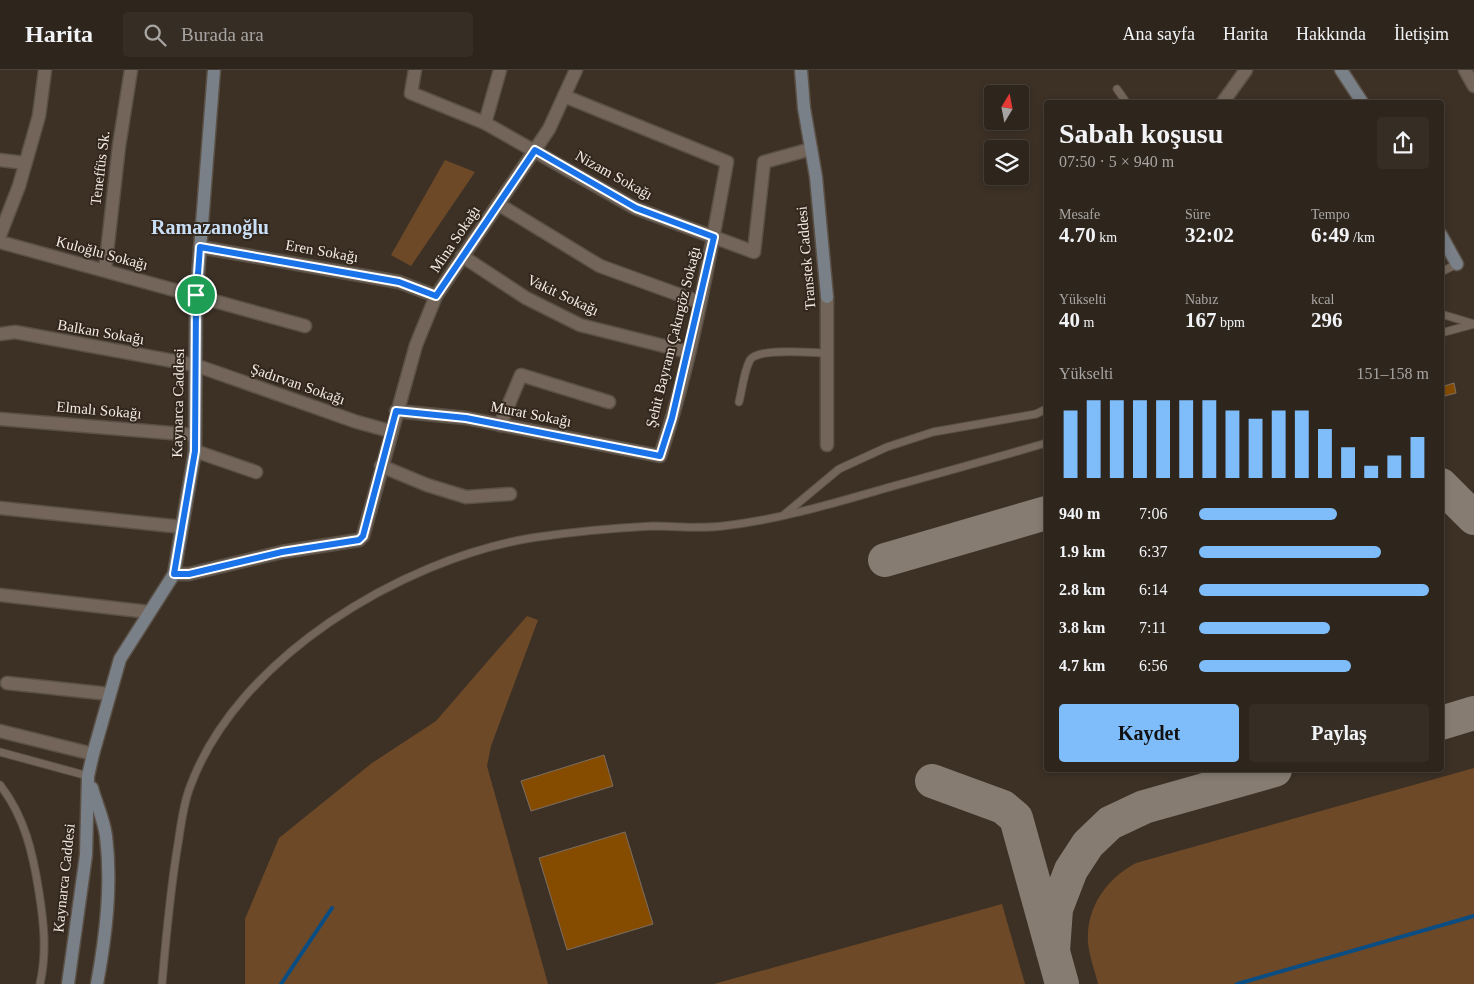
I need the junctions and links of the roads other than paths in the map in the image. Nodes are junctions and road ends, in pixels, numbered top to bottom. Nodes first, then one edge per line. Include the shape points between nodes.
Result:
1 (45, 70) edge
2 (130, 70) edge
3 (214, 70) edge
4 (415, 70) edge
5 (500, 70) edge
6 (576, 70) edge
7 (801, 70) edge
8 (1246, 70) edge
9 (1465, 70) edge
10 (1343, 71) edge
11 (1474, 86) edge
12 (1117, 89) dead end
13 (564, 96) junction
14 (1125, 100) edge
15 (1224, 100) edge
16 (1361, 100) edge
17 (485, 123) junction
18 (811, 149) junction
19 (535, 150) junction
20 (0, 160) edge
21 (25, 163) junction
22 (498, 204) junction
23 (0, 235) edge
24 (714, 237) junction
25 (1444, 240) edge
26 (0, 242) edge
27 (200, 247) junction
28 (462, 256) junction
29 (1457, 264) joint
30 (105, 270) junction
31 (1444, 270) edge
32 (196, 295) junction
33 (436, 296) junction
34 (827, 297) joint
35 (700, 302) junction
36 (1444, 315) edge
37 (1474, 324) edge
38 (305, 326) dead end
39 (1444, 332) edge
40 (0, 334) edge
41 (688, 352) junction
42 (827, 353) junction
43 (195, 365) junction
44 (609, 402) dead end
45 (739, 402) dead end
46 (396, 411) junction
47 (1044, 411) edge
48 (0, 419) edge
49 (500, 424) junction
50 (390, 431) junction
51 (195, 435) junction
52 (1044, 444) edge
53 (827, 445) dead end
54 (195, 451) junction
55 (660, 456) joint
56 (381, 466) junction
57 (256, 472) dead end
58 (510, 494) dead end
59 (0, 508) edge
60 (784, 515) junction
61 (182, 527) junction
62 (174, 574) junction
63 (0, 595) edge
64 (149, 612) junction
65 (7, 683) dead end
66 (109, 694) junction
67 (0, 731) edge
68 (0, 752) edge
69 (93, 754) junction
70 (88, 776) junction
71 (0, 785) edge
72 (40, 984) edge
73 (68, 984) edge
74 (97, 984) edge
75 (162, 984) edge

1 - 21 street via 39,116
2 - 30 street, Teneffüs Sk.
3 - 27 main road, Kaynarca Caddesi
4 - 17 street, Nizam Sokağı via 411,93
5 - 17 street
6 - 13 street, Mina Sokağı
7 - 18 main road, Transtek Caddesi
8 - 15 street
9 - 11 street
10 - 16 main road
12 - 14 lane
13 - 19 street, Mina Sokağı
13 - 24 street, Şehit Bayram Çakırgöz Sokağı via 727,162
17 - 19 street, Nizam Sokağı
18 - 24 street, Nizam Sokağı via 764,162 754,252
18 - 34 main road, Transtek Caddesi
19 - 22 street, Mina Sokağı
19 - 24 street, Nizam Sokağı via 636,208
20 - 21 street
21 - 23 street
22 - 28 street, Mina Sokağı
22 - 35 street via 600,266
24 - 35 street, Şehit Bayram Çakırgöz Sokağı
25 - 29 main road
26 - 30 street, Kuloğlu Sokağı
27 - 32 main road, Kaynarca Caddesi
27 - 33 street, Eren Sokağı via 399,282
28 - 33 street, Mina Sokağı
28 - 41 street, Vakit Sokağı via 526,298 580,324
29 - 31 lane
30 - 32 street, Kuloğlu Sokağı
32 - 38 street, Kuloğlu Sokağı
32 - 43 main road, Kaynarca Caddesi
33 - 46 street, Mina Sokağı via 416,345
34 - 42 street, Transtek Caddesi
35 - 41 street, Şehit Bayram Çakırgöz Sokağı
36 - 37 lane
37 - 39 lane
40 - 43 street, Balkan Sokağı via 15,332
41 - 55 street, Şehit Bayram Çakırgöz Sokağı
42 - 45 lane via 766,352 755,356 750,361
42 - 53 street, Transtek Caddesi
43 - 50 street, Şadırvan Sokağı
43 - 51 main road, Kaynarca Caddesi
44 - 49 street via 521,375
46 - 49 street, Murat Sokağı
46 - 50 street, Mina Sokağı
47 - 60 lane via 933,432 886,447 839,469
48 - 51 street, Elmalı Sokağı
49 - 55 street, Murat Sokağı
50 - 56 street, Mina Sokağı
51 - 54 main road, Kaynarca Caddesi
52 - 60 lane
54 - 57 street
54 - 61 main road, Kaynarca Caddesi
56 - 58 street via 466,497
56 - 62 street, Mina Sokağı via 359,540 282,552 189,574
59 - 61 street
60 - 75 lane via 721,526 651,526 561,534 492,547 416,572 335,618 254,689 224,724 190,786 181,827
61 - 62 main road, Kaynarca Caddesi
62 - 64 main road, Kaynarca Caddesi
63 - 64 street
64 - 66 main road, Kaynarca Caddesi via 120,659
65 - 66 street
66 - 69 main road, Kaynarca Caddesi
67 - 69 street
68 - 70 lane
69 - 70 main road, Kaynarca Caddesi
70 - 73 main road, Kaynarca Caddesi via 86,855
70 - 74 main road, Kaynarca Caddesi via 105,834 109,881
71 - 72 lane via 25,831 38,874 45,936

